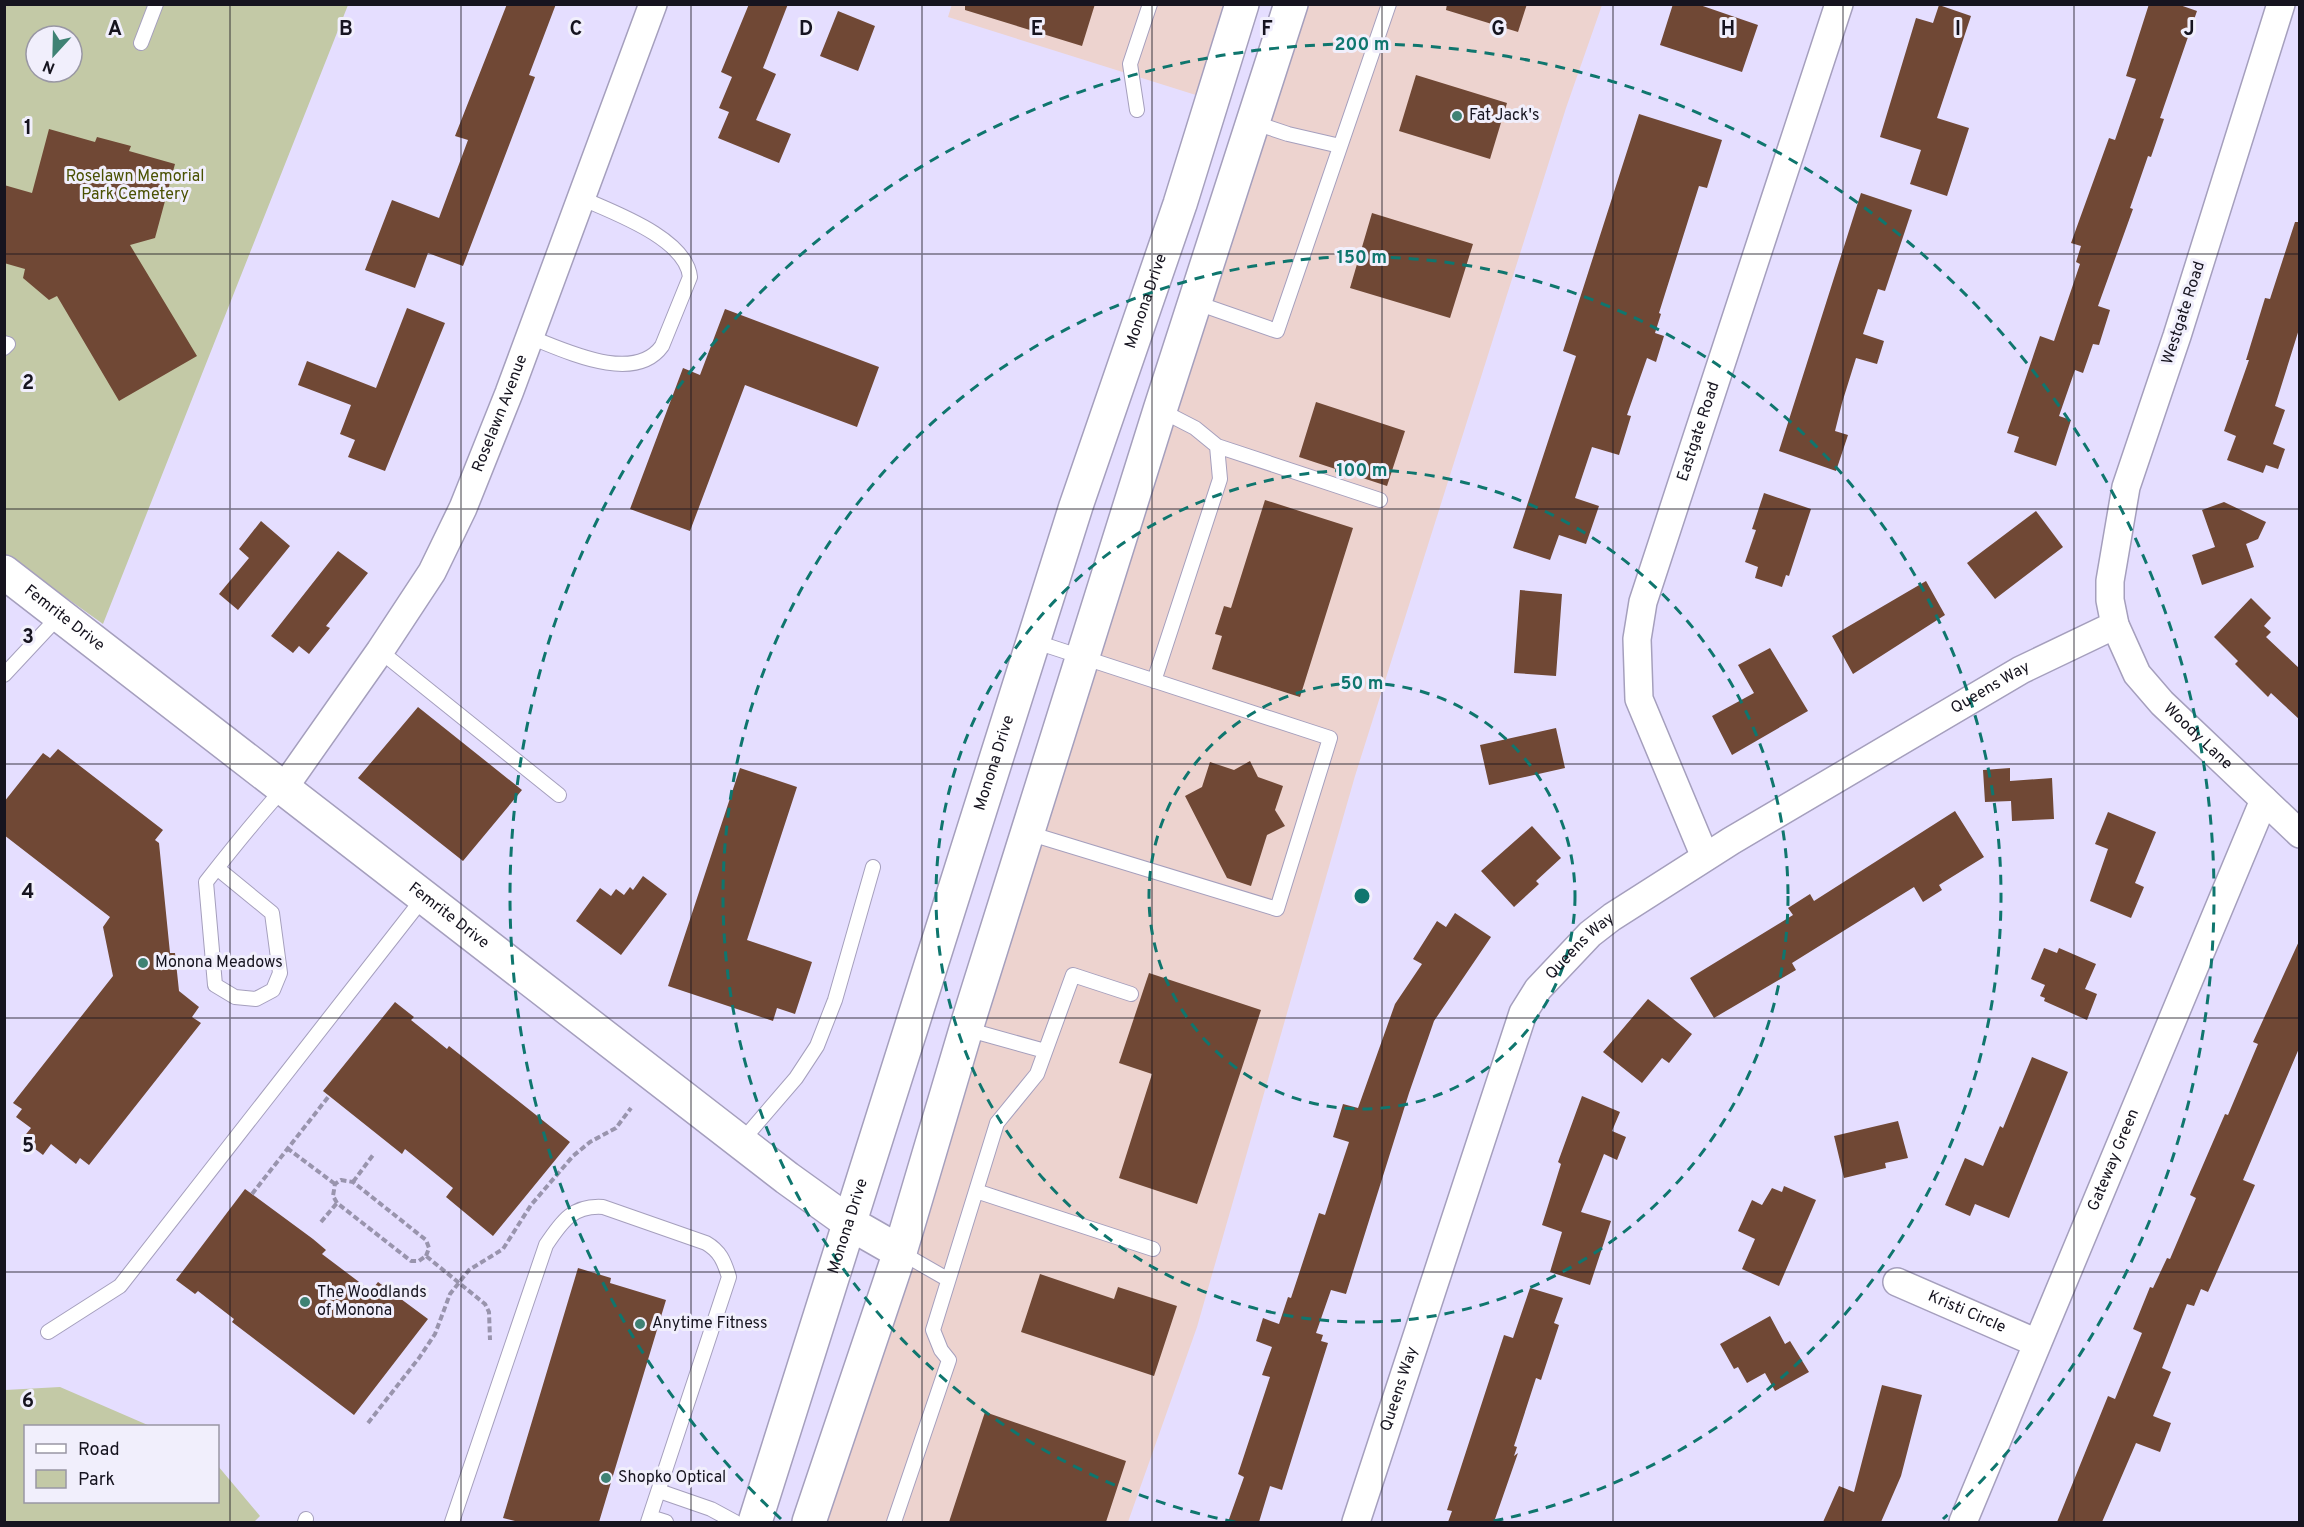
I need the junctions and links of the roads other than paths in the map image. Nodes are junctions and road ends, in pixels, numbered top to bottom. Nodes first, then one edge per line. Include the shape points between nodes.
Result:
1 (156, 4) edge
2 (653, 4) edge
3 (1150, 4) edge
4 (1242, 4) edge
5 (1291, 4) edge
6 (1389, 4) edge
7 (1839, 4) edge
8 (2280, 4) edge
9 (141, 44) dead end
10 (1137, 110) dead end
11 (1252, 122) junction
12 (1340, 146) junction
13 (581, 198) junction
14 (1194, 302) junction
15 (530, 336) junction
16 (4, 343) edge
17 (4, 348) edge
18 (1160, 410) junction
19 (1217, 446) junction
20 (1380, 500) dead end
21 (4, 572) edge
22 (60, 615) junction
23 (2115, 625) junction
24 (1033, 641) junction
25 (380, 651) junction
26 (1082, 658) junction
27 (4, 675) edge
28 (1154, 681) junction
29 (283, 789) junction
30 (559, 795) dead end
31 (2264, 800) junction
32 (1028, 832) junction
33 (2300, 834) edge
34 (1706, 857) junction
35 (873, 867) dead end
36 (217, 868) junction
37 (424, 897) junction
38 (1131, 994) dead end
39 (966, 1029) junction
40 (1045, 1052) junction
41 (741, 1142) junction
42 (976, 1191) junction
43 (851, 1224) junction
44 (1153, 1249) dead end
45 (900, 1252) junction
46 (947, 1279) junction
47 (1897, 1282) dead end
48 (48, 1332) dead end
49 (2037, 1343) junction
50 (659, 1491) junction
51 (649, 1520) edge
52 (452, 1522) edge
53 (666, 1522) edge
54 (735, 1522) edge
55 (755, 1522) edge
56 (809, 1522) edge
57 (894, 1522) edge
58 (1356, 1522) edge
59 (1963, 1522) edge

1 - 9 lane
2 - 13 street, Roselawn Avenue
3 - 10 lane via 1130,64
4 - 24 street, Monona Drive via 1180,204
5 - 11 street
6 - 12 lane
7 - 34 street, Eastgate Road via 1643,602 1637,639 1639,699
8 - 23 street, Westgate Road via 2126,487 2110,581
11 - 12 lane
11 - 14 street
12 - 14 lane via 1277,331
13 - 15 street, Roselawn Avenue
13 - 15 lane via 637,223 661,240 683,260 690,276 662,346 656,354 642,360 608,363 586,359
14 - 18 street
15 - 25 street, Roselawn Avenue via 463,508 432,572
16 - 17 lane via 8,344
18 - 19 lane via 1195,428
18 - 26 street
19 - 20 lane
19 - 28 lane via 1220,479
21 - 22 street, Femrite Drive
22 - 27 lane
22 - 29 street, Femrite Drive
23 - 31 street, Woody Lane via 2137,674 2162,704
23 - 34 street, Queens Way via 2021,670
24 - 26 lane
24 - 43 street, Monona Drive
25 - 29 street, Roselawn Avenue
25 - 30 lane
26 - 28 lane
26 - 32 street
28 - 32 lane via 1330,738 1276,909
29 - 36 lane
29 - 37 street, Femrite Drive
31 - 33 street, Woody Lane
31 - 49 street, Gateway Green
32 - 39 street
34 - 58 street, Queens Way via 1590,934 1538,989 1523,1013
35 - 41 lane via 835,1000 817,1046 796,1078
36 - 36 lane via 206,882 216,985 235,998 256,999 273,990 280,973 272,913
37 - 41 street, Femrite Drive
37 - 48 lane via 120,1286
38 - 40 lane via 1073,975
39 - 40 lane
39 - 45 street
40 - 42 lane via 1027,1089 997,1123
41 - 43 street, Femrite Drive
42 - 44 lane
42 - 46 lane
43 - 45 street, Femrite Drive
43 - 55 street, Monona Drive
45 - 46 lane
45 - 56 street
46 - 57 lane via 933,1330 949,1360
47 - 49 street, Kristi Circle
49 - 59 street, Gateway Green
50 - 51 lane
50 - 52 lane via 729,1277 724,1260 706,1243 587,1206 559,1225 546,1245
50 - 54 lane
51 - 53 lane

